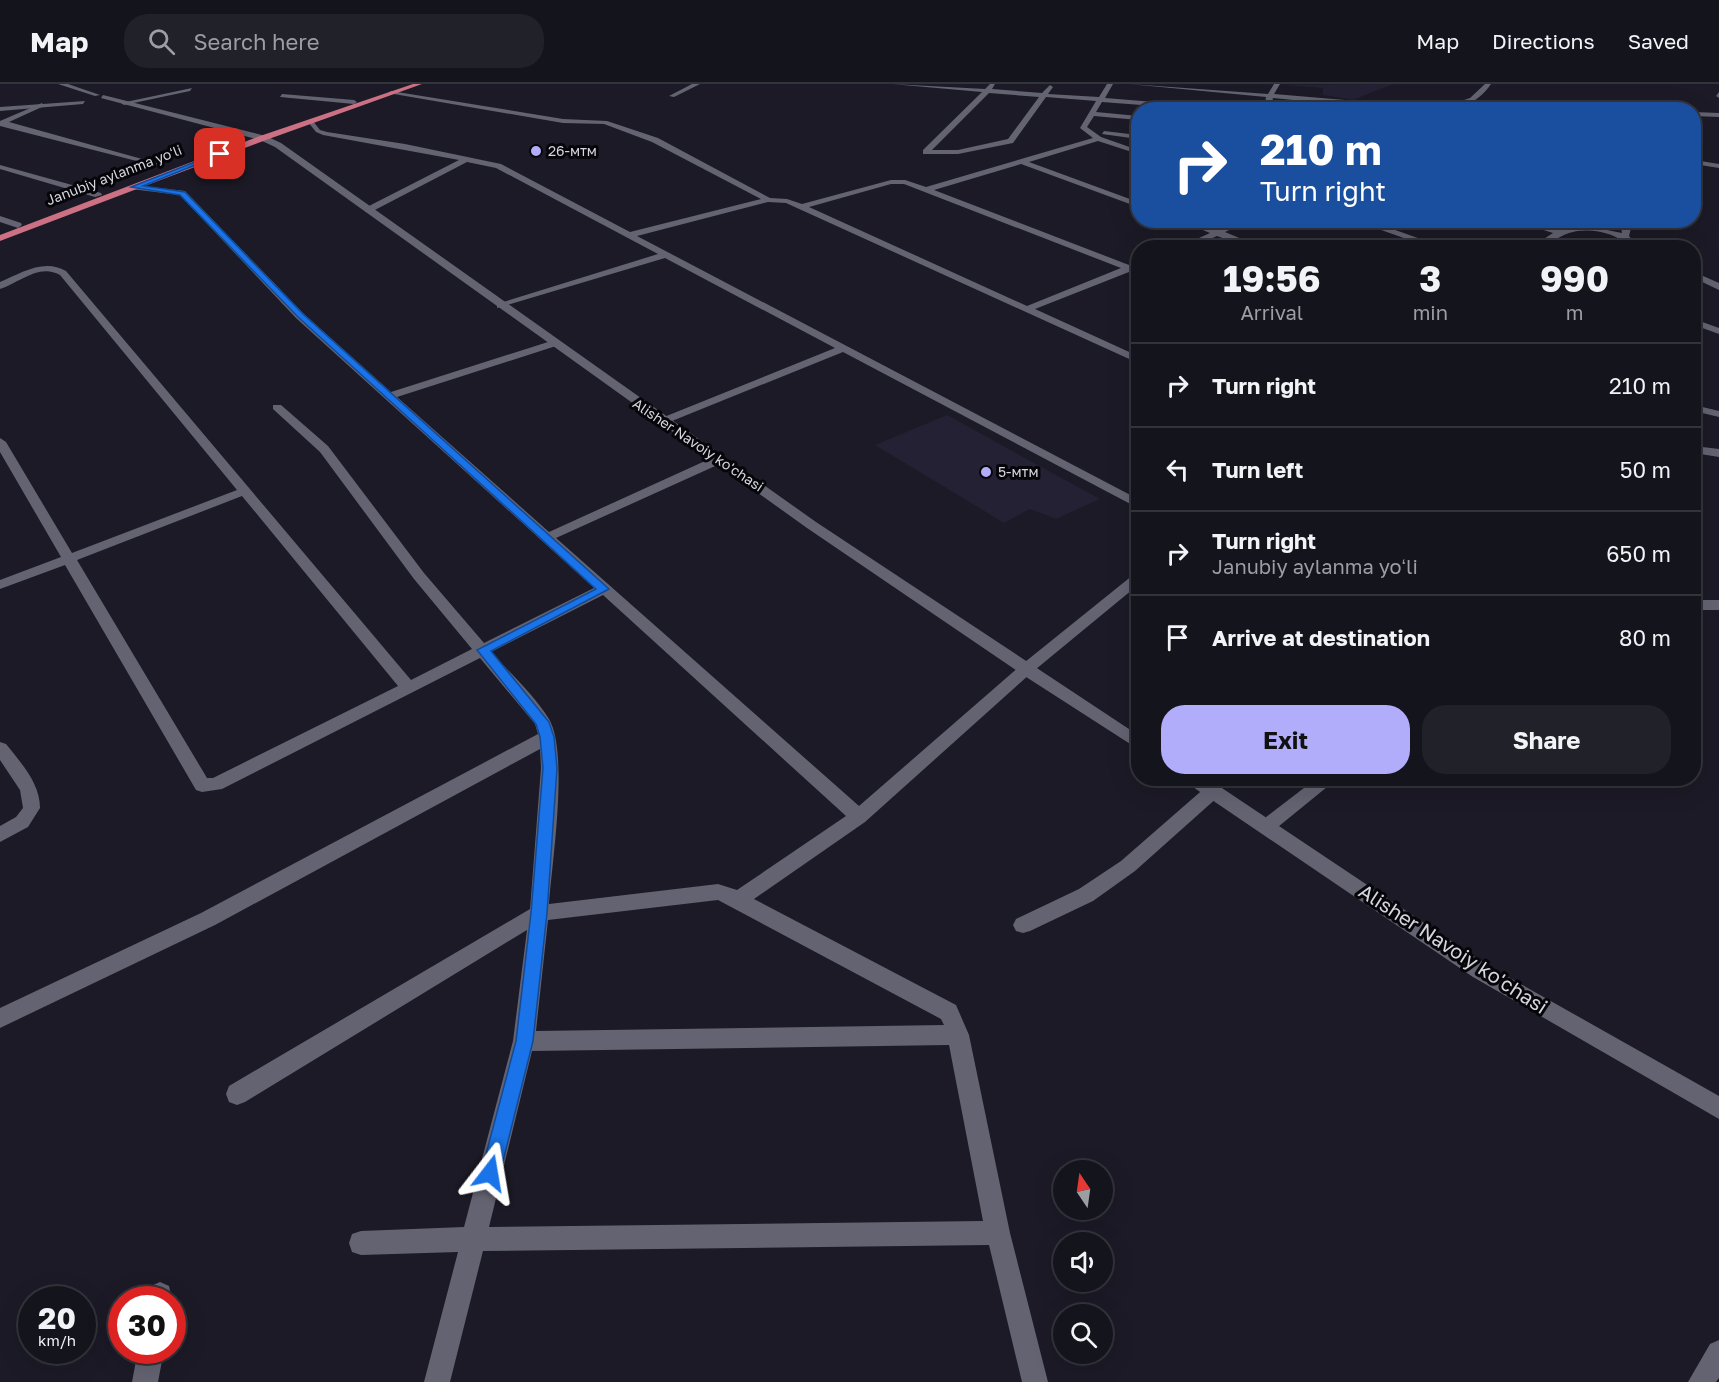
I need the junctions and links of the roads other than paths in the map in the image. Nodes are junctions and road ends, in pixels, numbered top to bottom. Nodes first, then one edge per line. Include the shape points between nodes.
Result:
1 (61, 84) edge
2 (407, 84) edge
3 (419, 84) edge
4 (697, 84) edge
5 (895, 84) edge
6 (1053, 84) edge
7 (1110, 84) edge
8 (1132, 84) edge
9 (1275, 84) edge
10 (1488, 84) edge
11 (991, 86) edge
12 (73, 88) junction
13 (1213, 88) edge
14 (190, 89) dead end
15 (391, 93) junction
16 (1045, 95) junction
17 (282, 96) dead end
18 (672, 96) dead end
19 (1270, 96) junction
20 (97, 98) junction
21 (1102, 98) junction
22 (80, 100) junction
23 (354, 102) junction
24 (1148, 102) edge
25 (1269, 102) edge
26 (1345, 102) edge
27 (1468, 102) edge
28 (124, 103) junction
29 (42, 105) junction
30 (0, 109) edge
31 (1093, 114) junction
32 (1701, 114) edge
33 (1719, 115) edge
34 (1131, 117) edge
35 (310, 122) junction
36 (1, 123) edge
37 (1088, 132) junction
38 (1131, 136) edge
39 (259, 138) junction
40 (1098, 139) junction
41 (1131, 150) edge
42 (466, 159) junction
43 (1019, 161) junction
44 (1701, 163) edge
45 (156, 164) dead end
46 (1717, 164) edge
47 (0, 167) edge
48 (134, 187) junction
49 (926, 190) junction
50 (98, 195) junction
51 (768, 201) junction
52 (1131, 202) edge
53 (801, 207) junction
54 (368, 210) junction
55 (0, 219) edge
56 (18, 225) junction
57 (1204, 228) edge
58 (1229, 228) edge
59 (1381, 228) edge
60 (1544, 228) edge
61 (1627, 228) edge
62 (0, 232) edge
63 (1558, 232) junction
64 (1217, 233) junction
65 (631, 235) junction
66 (1625, 236) junction
67 (0, 238) edge
68 (1200, 240) edge
69 (1237, 240) edge
70 (1418, 240) edge
71 (1546, 240) edge
72 (1628, 240) edge
73 (668, 254) junction
74 (1131, 266) edge
75 (1131, 270) edge
76 (1701, 278) edge
77 (0, 286) edge
78 (1719, 287) edge
79 (500, 306) junction
80 (1027, 309) junction
81 (1701, 325) edge
82 (1719, 331) edge
83 (552, 344) junction
84 (845, 348) junction
85 (1131, 357) edge
86 (390, 396) junction
87 (277, 407) dead end
88 (1701, 410) edge
89 (1719, 414) edge
90 (663, 421) junction
91 (0, 442) edge
92 (1701, 451) edge
93 (1719, 453) edge
94 (720, 459) junction
95 (245, 491) junction
96 (1131, 500) edge
97 (546, 538) junction
98 (68, 559) junction
99 (1131, 584) edge
100 (0, 585) edge
101 (604, 589) junction
102 (1701, 605) edge
103 (1719, 605) edge
104 (483, 650) junction
105 (1025, 670) junction
106 (408, 687) junction
107 (547, 737) junction
108 (1131, 738) edge
109 (0, 748) edge
110 (1205, 786) edge
111 (1320, 786) edge
112 (1212, 791) junction
113 (859, 817) junction
114 (1267, 826) junction
115 (0, 835) edge
116 (738, 900) junction
117 (539, 913) junction
118 (1023, 925) dead end
119 (0, 1018) edge
120 (958, 1035) junction
121 (524, 1041) junction
122 (237, 1094) dead end
123 (1719, 1108) edge
124 (998, 1233) junction
125 (474, 1239) junction
126 (361, 1243) dead end
127 (1719, 1353) edge
128 (148, 1364) edge
129 (145, 1382) edge
130 (437, 1382) edge
131 (1035, 1382) edge
132 (1701, 1382) edge

1 - 12 street
2 - 23 highway, Janubiy aylanma yoʻli
3 - 15 highway, Janubiy aylanma yoʻli
4 - 18 street
5 - 11 street
6 - 16 street
7 - 21 street
8 - 13 street
9 - 19 street
10 - 27 street via 1482,96
11 - 16 street
11 - 16 street via 926,152 964,151 1010,141
12 - 20 street
12 - 22 street
13 - 19 street
14 - 28 street
15 - 35 highway, Janubiy aylanma yoʻli
15 - 51 street via 563,121 605,122 655,140
16 - 21 street
17 - 23 street
19 - 25 street
19 - 26 street
20 - 22 street
20 - 28 street
20 - 28 street
21 - 24 street
21 - 31 street
22 - 29 street
23 - 39 highway, Janubiy aylanma yoʻli
28 - 39 street, Alisher Navoiy ko'chasi
29 - 30 street
29 - 36 street
31 - 34 street
31 - 37 street via 1083,126
32 - 33 street
35 - 39 highway, Janubiy aylanma yoʻli
35 - 42 street via 325,134
36 - 45 street
37 - 38 street
37 - 40 street
39 - 48 highway, Janubiy aylanma yoʻli
39 - 50 highway, Janubiy aylanma yoʻli
39 - 54 street, Alisher Navoiy ko'chasi via 278,146
40 - 41 street
40 - 43 street
42 - 54 street
42 - 65 street via 498,166
43 - 49 street
43 - 52 street
44 - 46 street
47 - 50 street
48 - 67 highway, Janubiy aylanma yoʻli
48 - 86 street via 182,193 300,316
49 - 53 street via 896,181
49 - 74 street
50 - 56 highway, Janubiy aylanma yoʻli
51 - 53 street via 787,201
51 - 65 street
53 - 80 street
54 - 79 street, Alisher Navoiy ko'chasi
55 - 56 street
56 - 62 highway, Janubiy aylanma yoʻli
57 - 64 street
58 - 64 street
59 - 70 street
60 - 63 street
61 - 66 street
63 - 66 street via 1585,228
63 - 71 street
64 - 68 street
64 - 69 street
65 - 73 street
66 - 72 street
73 - 79 street
73 - 84 street
75 - 80 street
76 - 78 street
77 - 95 street via 40,268 57,267
79 - 83 street, Alisher Navoiy ko'chasi
80 - 85 street
81 - 82 street
83 - 86 street
83 - 90 street, Alisher Navoiy ko'chasi
84 - 90 street
84 - 96 street
86 - 97 street
87 - 104 street via 324,449 419,576
88 - 89 street
90 - 94 street, Alisher Navoiy ko'chasi
91 - 98 street
92 - 93 street
94 - 97 street
94 - 105 street, Alisher Navoiy ko'chasi
95 - 98 street
95 - 106 street
97 - 101 street
98 - 100 street
98 - 106 street via 202,786 216,783
99 - 105 street
101 - 104 street
101 - 113 street
102 - 103 street
104 - 106 street
104 - 107 street via 542,722
105 - 108 street, Alisher Navoiy ko'chasi
105 - 113 street
107 - 117 street via 550,768
107 - 119 street via 276,886 81,983
109 - 115 street via 23,779 32,805 28,816
110 - 112 street, Alisher Navoiy ko'chasi
111 - 114 street
112 - 114 street, Alisher Navoiy ko'chasi
112 - 118 street via 1128,866 1086,895
113 - 116 street
114 - 123 street, Alisher Navoiy ko'chasi via 1480,971
116 - 117 street via 718,892
116 - 120 street via 935,1003 949,1012
117 - 121 street
117 - 122 street
120 - 121 street
120 - 124 street
121 - 125 street
124 - 125 street
124 - 131 street
125 - 126 street
125 - 130 street
127 - 132 street
128 - 129 street

